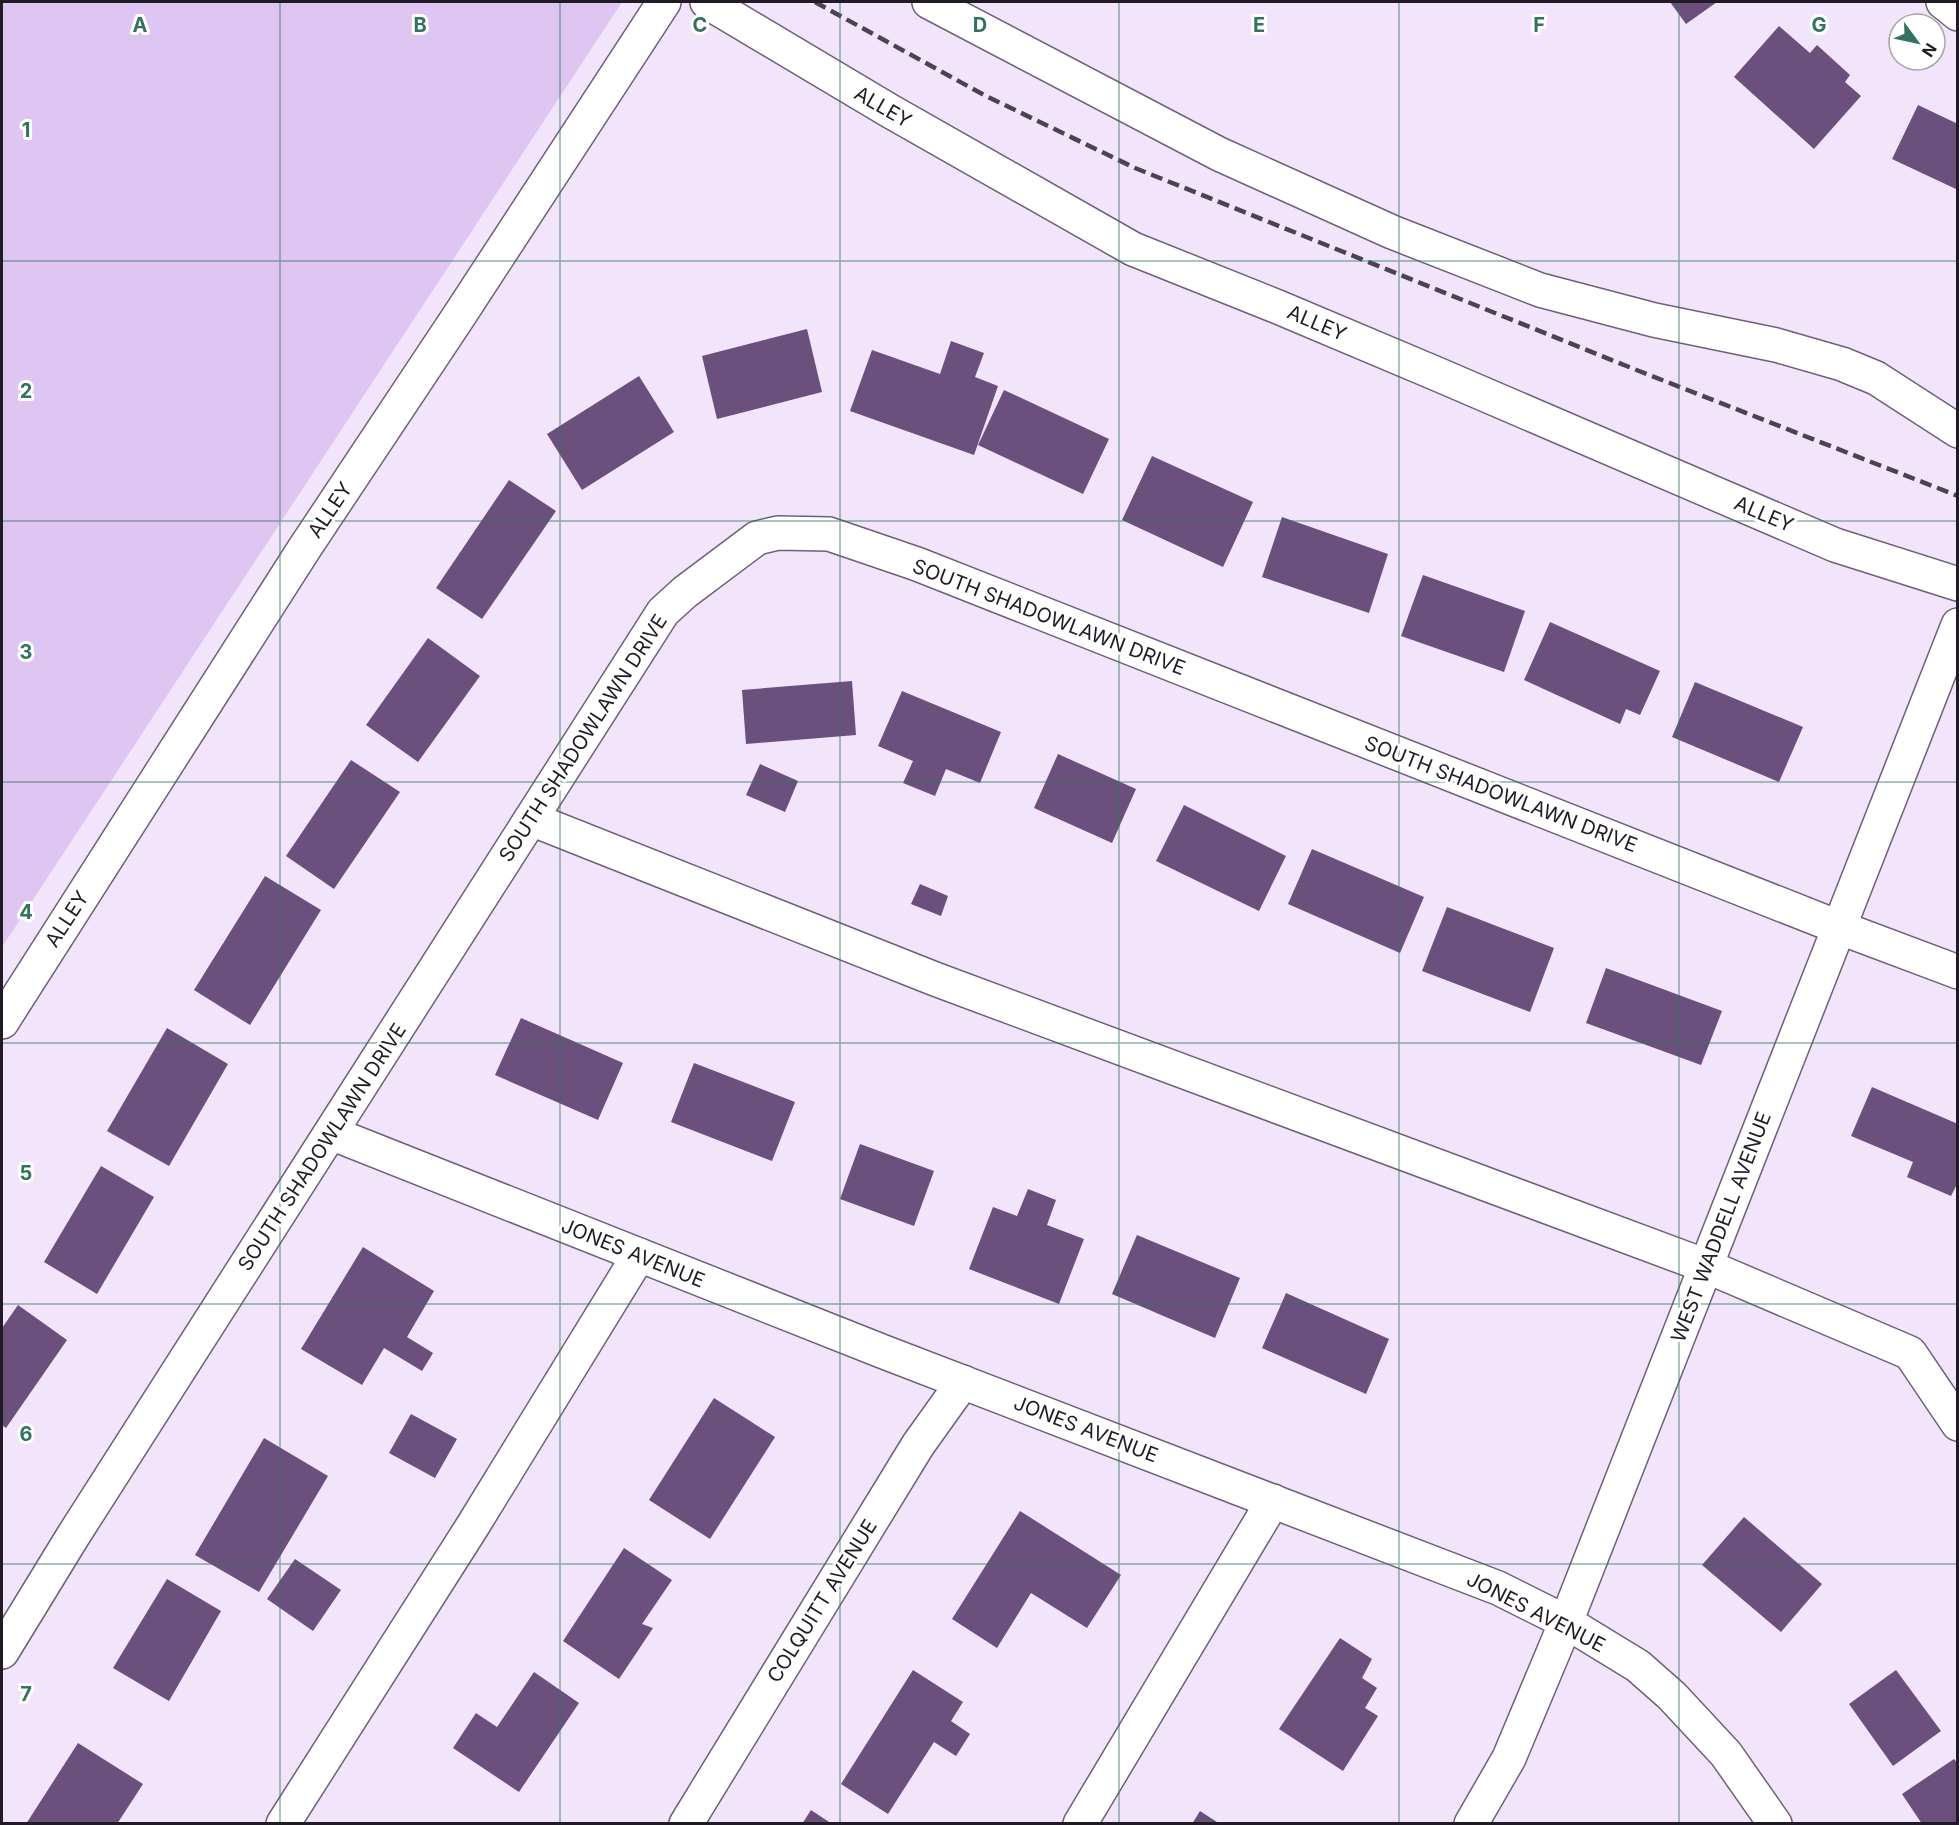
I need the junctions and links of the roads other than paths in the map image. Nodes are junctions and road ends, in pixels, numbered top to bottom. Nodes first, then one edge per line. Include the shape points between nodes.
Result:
1 (664, 2) edge
2 (707, 2) edge
3 (929, 2) edge
4 (1943, 2) edge
5 (1958, 14) edge
6 (1958, 431) edge
7 (1958, 584) edge
8 (1958, 625) edge
9 (531, 819) junction
10 (1838, 927) junction
11 (1958, 972) edge
12 (2, 1022) edge
13 (331, 1133) junction
14 (639, 1255) junction
15 (1706, 1266) junction
16 (963, 1382) junction
17 (1958, 1424) edge
18 (1273, 1501) junction
19 (1566, 1622) junction
20 (2, 1652) edge
21 (283, 1824) edge
22 (686, 1824) edge
23 (1080, 1824) edge
24 (1471, 1824) edge
25 (1775, 1824) edge

1 - 12 street, ALLEY via 304,549
2 - 7 street, ALLEY via 1133,249 1395,356 1835,545
3 - 6 street via 1219,154 1392,232 1540,290 1842,364 1876,378
4 - 5 street
8 - 10 street, WEST WADDELL AVENUE
9 - 10 street, SOUTH SHADOWLAWN DRIVE via 663,612 757,538 778,533 829,534 917,564
9 - 13 street, SOUTH SHADOWLAWN DRIVE
9 - 15 street via 934,979
10 - 11 street, SOUTH SHADOWLAWN DRIVE
10 - 15 street, WEST WADDELL AVENUE
13 - 14 street, JONES AVENUE
13 - 20 street, SOUTH SHADOWLAWN DRIVE
14 - 16 street, JONES AVENUE
14 - 21 street
15 - 17 street via 1910,1353
15 - 19 street, WEST WADDELL AVENUE
16 - 18 street, JONES AVENUE
16 - 22 street, COLQUITT AVENUE via 918,1445
18 - 19 street, JONES AVENUE via 1498,1588
18 - 23 street
19 - 24 street, WEST WADDELL AVENUE via 1509,1758
19 - 25 street, JONES AVENUE via 1638,1666 1672,1696 1726,1754

